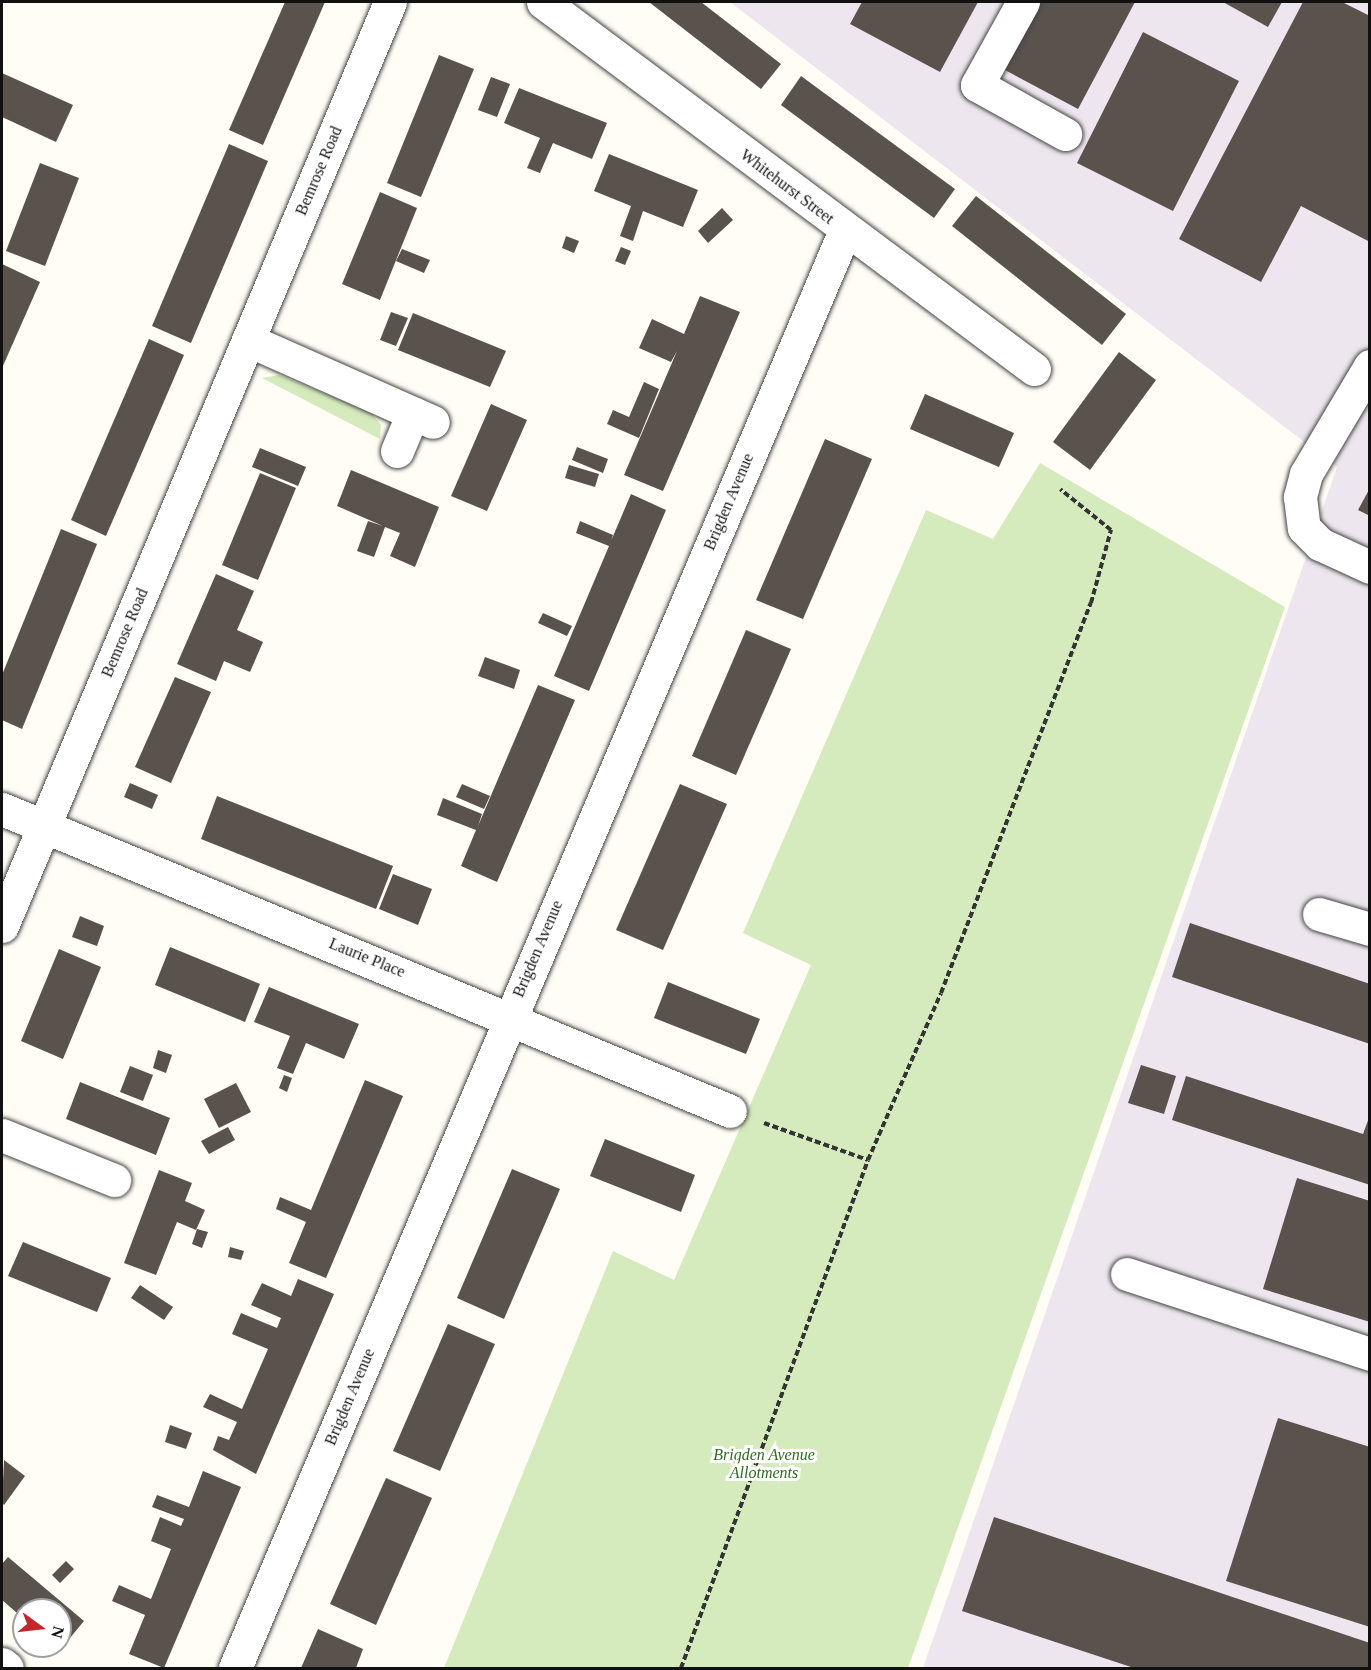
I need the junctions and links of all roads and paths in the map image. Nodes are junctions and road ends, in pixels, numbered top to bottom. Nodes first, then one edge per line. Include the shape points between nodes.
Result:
1 (390, 2) edge
2 (543, 2) edge
3 (1023, 2) edge
4 (1065, 134) dead end
5 (845, 230) junction
6 (248, 340) junction
7 (1370, 366) edge
8 (1034, 369) dead end
9 (397, 451) dead end
10 (1060, 489) dead end
11 (1370, 567) edge
12 (2, 808) edge
13 (43, 826) junction
14 (1319, 914) dead end
15 (2, 926) edge
16 (1370, 928) edge
17 (509, 1016) junction
18 (730, 1112) joint
19 (2, 1135) edge
20 (868, 1160) junction
21 (114, 1180) dead end
22 (1127, 1274) dead end
23 (1370, 1354) edge
24 (2, 1664) edge
25 (7, 1668) edge
26 (236, 1668) edge
27 (681, 1668) edge

1 - 6 street, Bemrose Road
2 - 5 street, Whitehurst Street
3 - 4 street via 977,85
5 - 8 street, Whitehurst Street
5 - 17 street, Brigden Avenue
6 - 9 street via 423,417
6 - 13 street, Bemrose Road
7 - 11 street via 1306,474 1300,497 1304,528 1320,544
10 - 20 path via 1111,530 1091,603 941,993
12 - 13 street, Laurie Place
13 - 15 street, Bemrose Road
13 - 17 street, Laurie Place
14 - 16 street
17 - 18 street, Laurie Place
17 - 26 street, Brigden Avenue
18 - 20 path
19 - 21 street
20 - 27 path
22 - 23 street
24 - 25 street

